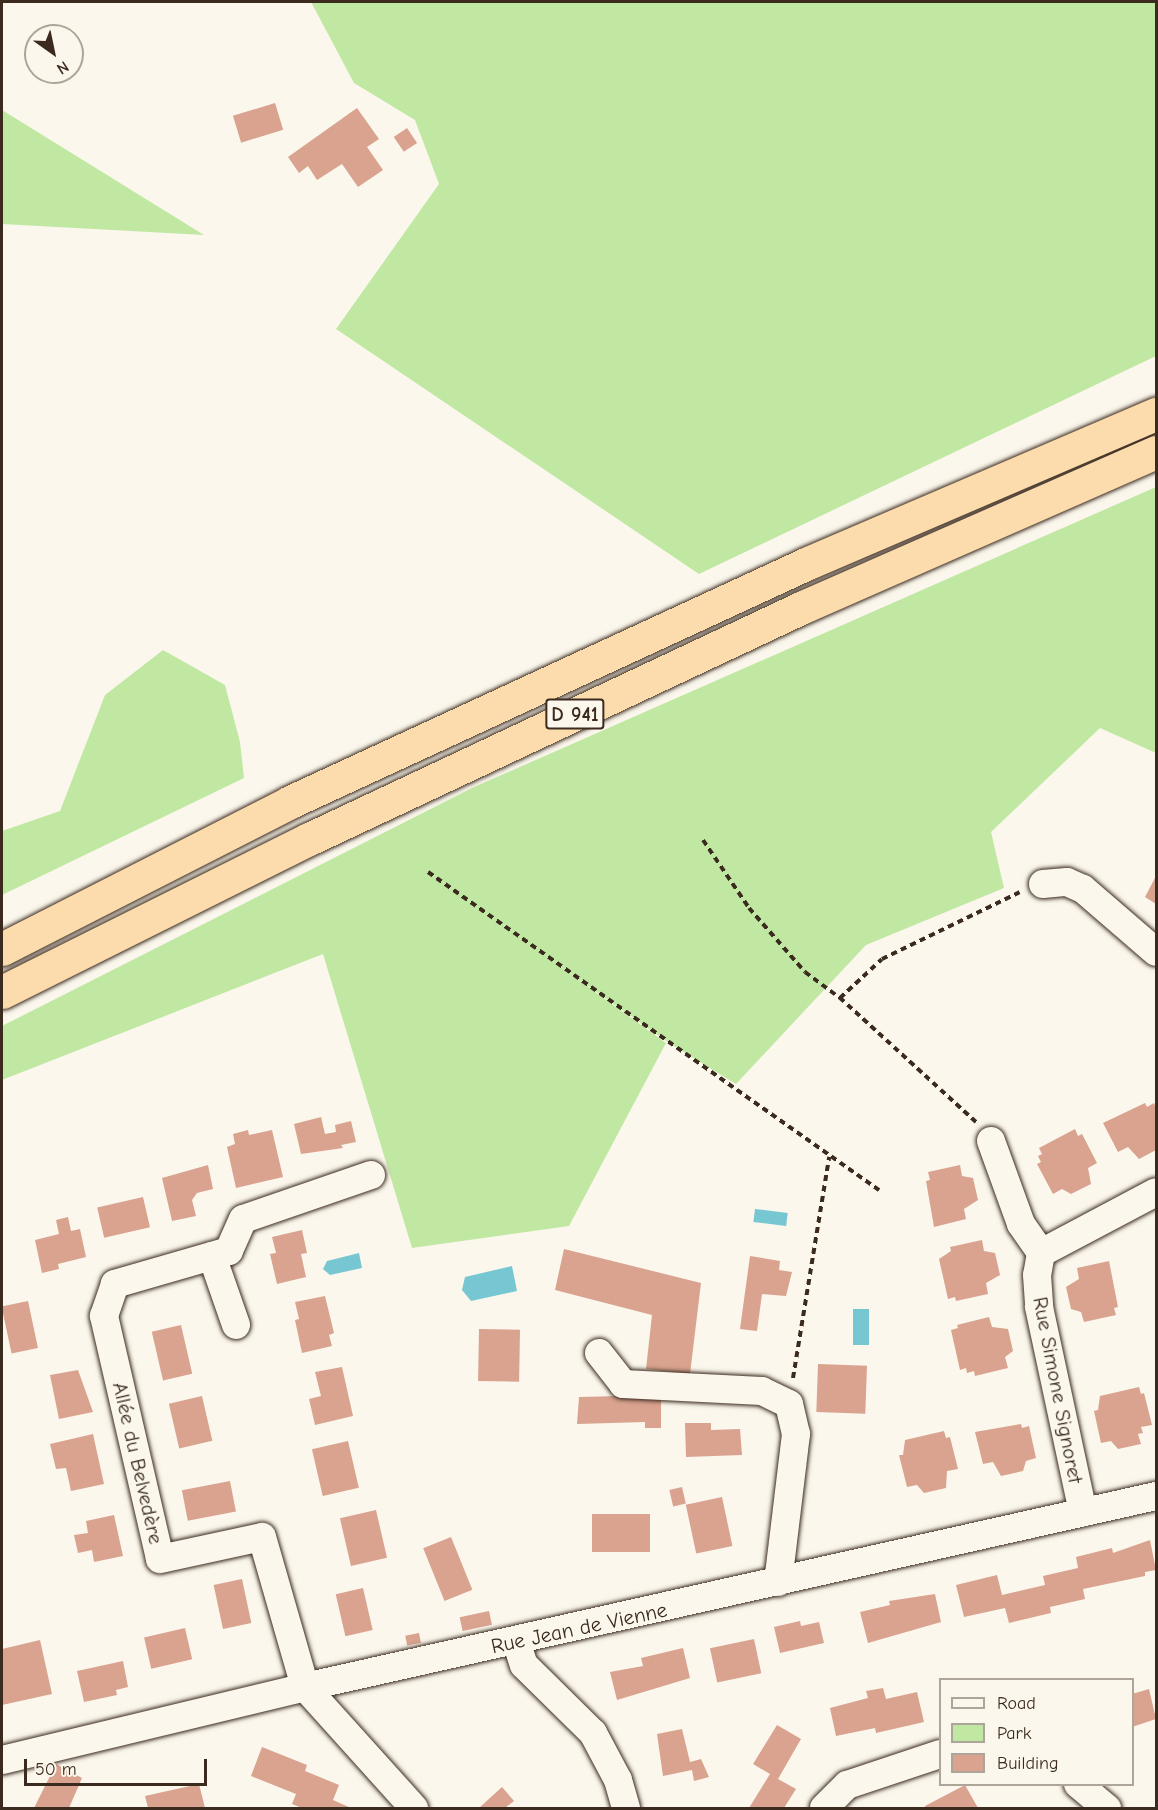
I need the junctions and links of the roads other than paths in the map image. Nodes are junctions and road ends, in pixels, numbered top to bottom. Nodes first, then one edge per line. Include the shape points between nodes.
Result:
1 (1156, 414) edge
2 (1156, 452) edge
3 (1043, 884) road end
4 (2, 949) edge
5 (1156, 952) edge
6 (2, 992) edge
7 (991, 1141) road end
8 (371, 1175) dead end
9 (1156, 1192) edge
10 (1041, 1253) junction
11 (212, 1256) junction
12 (236, 1325) dead end
13 (599, 1353) dead end
14 (1156, 1497) edge
15 (1083, 1512) junction
16 (778, 1582) junction
17 (516, 1641) junction
18 (305, 1687) junction
19 (939, 1754) edge
20 (2, 1760) edge
21 (1079, 1786) edge
22 (414, 1809) edge
23 (626, 1809) edge
24 (824, 1809) edge
25 (1107, 1809) edge

1 - 4 highway, D 941 via 808,563 290,802
2 - 6 highway, D 941 via 803,607 309,839
3 - 5 street via 1067,882 1083,889
7 - 10 street via 1021,1224
8 - 11 street, Allée du Belvedère via 243,1219 229,1251
9 - 10 street
10 - 15 street, Rue Simone Signoret via 1037,1275 1039,1307
11 - 12 street
11 - 18 street, Allée du Belvedère via 115,1284 104,1316 160,1559 262,1537
13 - 16 street via 623,1384 762,1391 789,1404 796,1434
14 - 15 street, Rue Jean de Vienne
15 - 16 street, Rue Jean de Vienne
16 - 17 street, Rue Jean de Vienne
17 - 18 street, Rue Jean de Vienne
17 - 23 street via 524,1665 593,1733 618,1780
18 - 20 street, Rue Jean de Vienne
18 - 22 street
19 - 24 street via 847,1785
21 - 25 street

